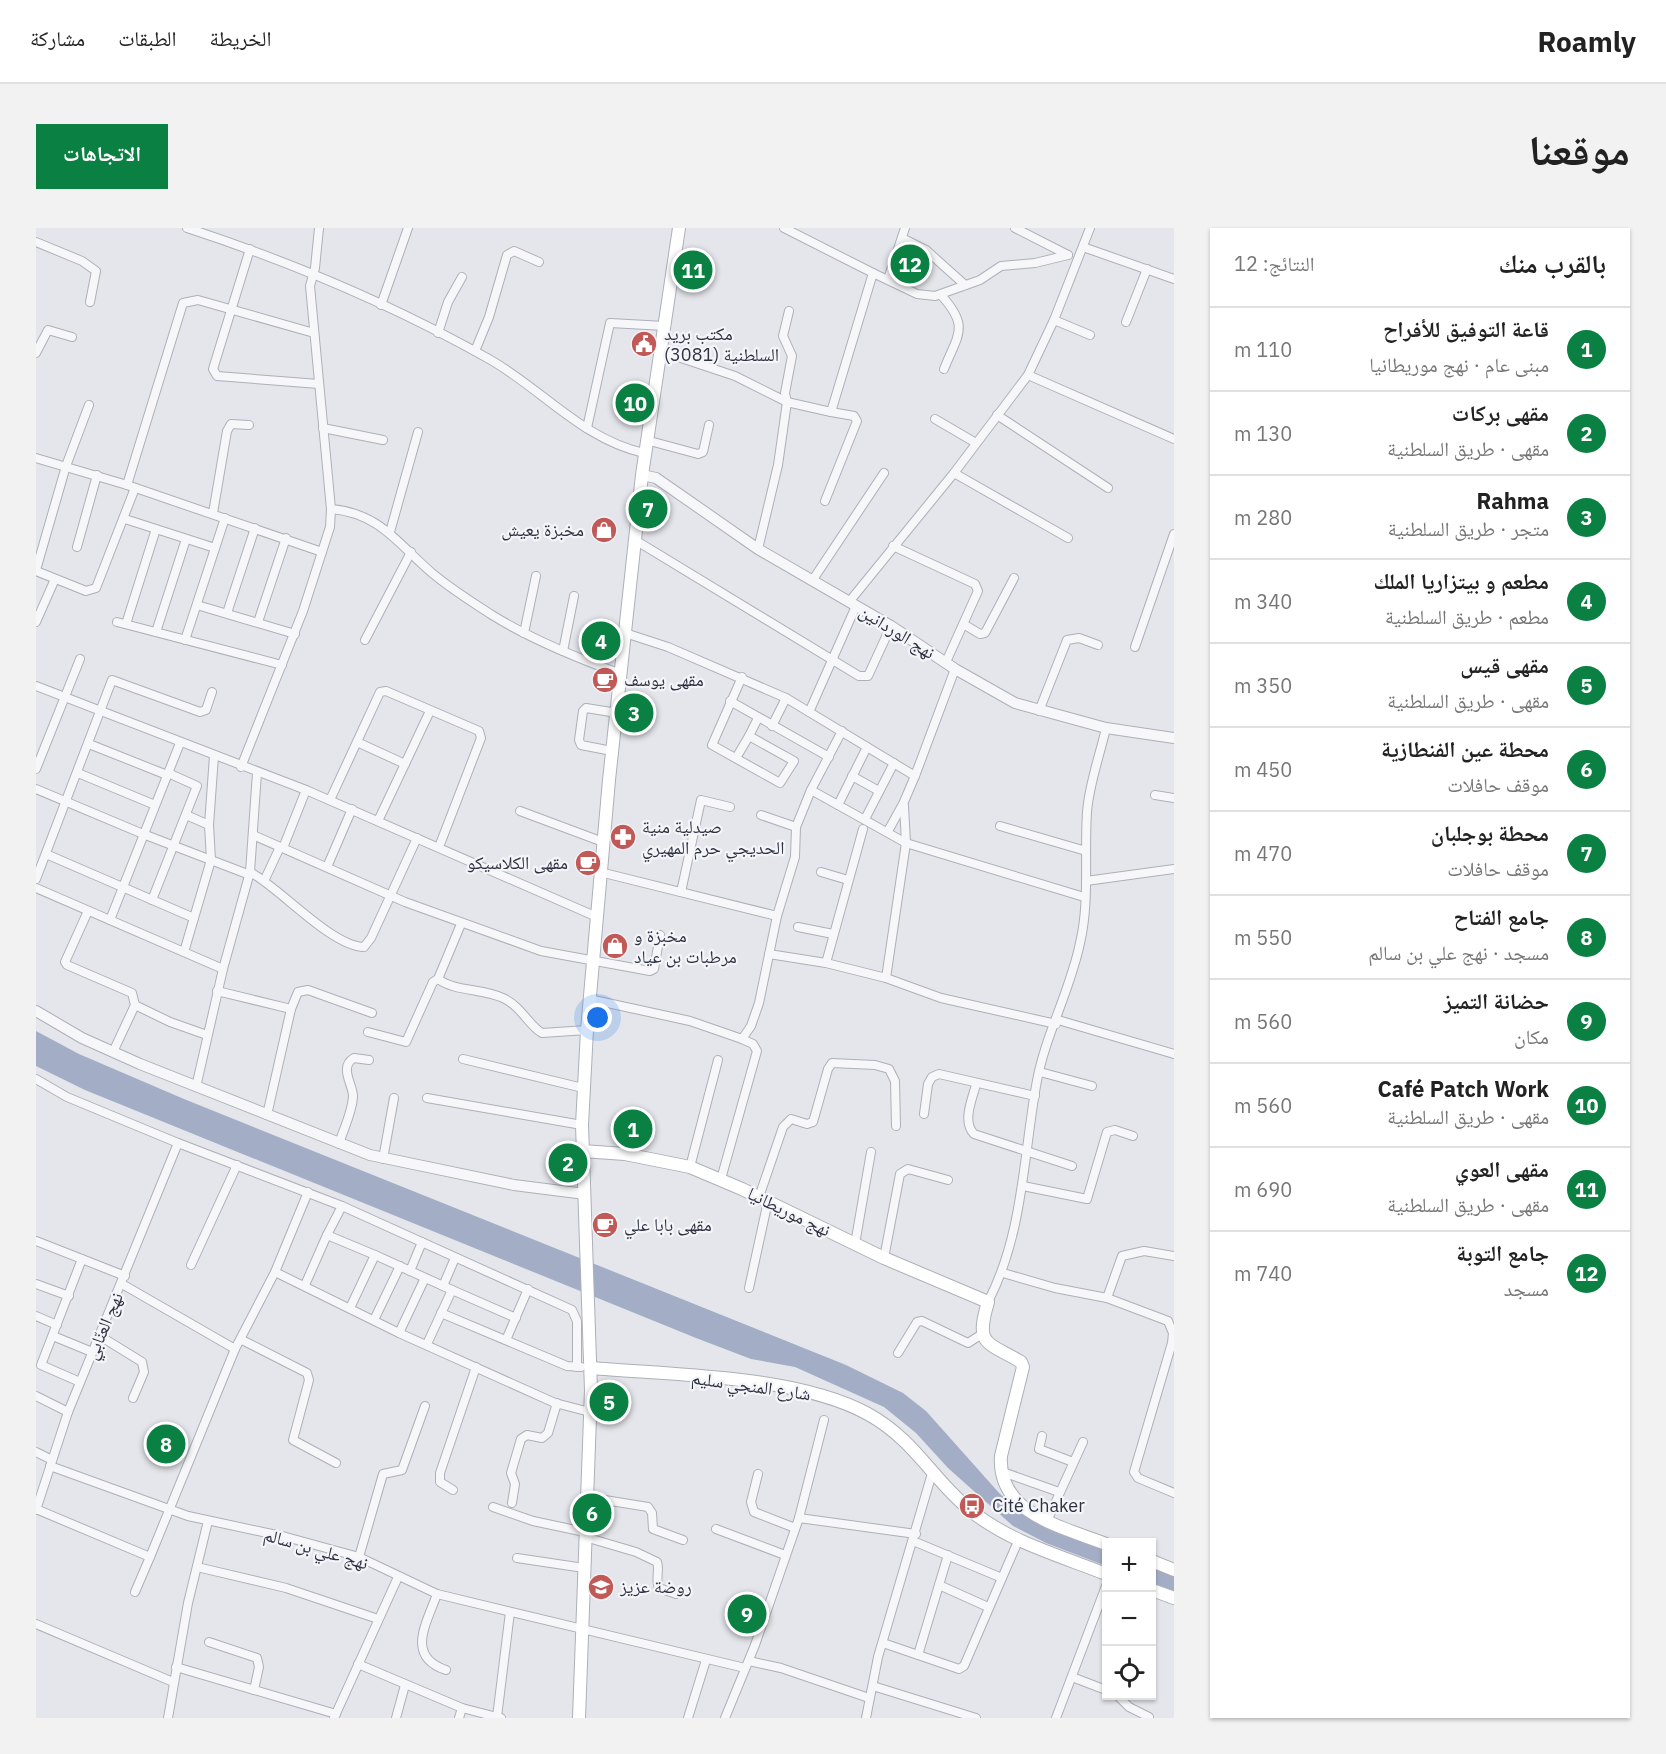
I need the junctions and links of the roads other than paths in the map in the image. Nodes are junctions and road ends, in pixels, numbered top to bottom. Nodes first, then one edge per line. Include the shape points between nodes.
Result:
1 (187, 228) edge
2 (319, 228) edge
3 (408, 228) edge
4 (679, 228) edge
5 (784, 228) edge
6 (905, 228) edge
7 (1015, 228) edge
8 (1090, 228) edge
9 (902, 238) junction
10 (36, 242) edge
11 (1083, 247) junction
12 (250, 249) junction
13 (1068, 255) junction
14 (1078, 259) junction
15 (539, 262) dead end
16 (1147, 269) junction
17 (873, 273) junction
18 (314, 274) junction
19 (462, 277) dead end
20 (888, 279) junction
21 (1174, 279) edge
22 (965, 285) junction
23 (941, 295) junction
24 (90, 302) dead end
25 (381, 305) junction
26 (789, 310) dead end
27 (232, 311) junction
28 (1054, 320) junction
29 (1126, 322) dead end
30 (664, 326) junction
31 (314, 333) junction
32 (438, 333) junction
33 (1090, 335) dead end
34 (72, 337) dead end
35 (475, 351) junction
36 (660, 351) junction
37 (36, 353) edge
38 (944, 369) dead end
39 (1028, 375) junction
40 (319, 384) junction
41 (787, 402) junction
42 (89, 405) dead end
43 (831, 412) junction
44 (997, 415) junction
45 (935, 419) dead end
46 (249, 425) dead end
47 (709, 425) dead end
48 (323, 428) junction
49 (586, 428) junction
50 (418, 432) dead end
51 (1174, 439) edge
52 (383, 440) dead end
53 (976, 443) junction
54 (645, 446) junction
55 (36, 459) edge
56 (66, 466) junction
57 (884, 473) dead end
58 (954, 473) junction
59 (97, 475) junction
60 (642, 475) junction
61 (131, 486) junction
62 (1108, 488) dead end
63 (825, 501) dead end
64 (331, 509) junction
65 (213, 513) junction
66 (225, 518) junction
67 (125, 519) junction
68 (255, 528) junction
69 (156, 529) junction
70 (390, 532) junction
71 (1174, 534) edge
72 (286, 538) junction
73 (1068, 538) dead end
74 (186, 539) junction
75 (635, 540) junction
76 (893, 546) junction
77 (76, 547) dead end
78 (215, 548) junction
79 (758, 549) junction
80 (322, 552) junction
81 (411, 552) junction
82 (36, 571) edge
83 (536, 576) dead end
84 (1014, 578) dead end
85 (55, 579) junction
86 (812, 581) junction
87 (574, 596) dead end
88 (853, 604) junction
89 (197, 605) junction
90 (227, 613) junction
91 (258, 621) junction
92 (36, 622) edge
93 (965, 625) junction
94 (891, 626) junction
95 (610, 629) dead end
96 (156, 632) junction
97 (524, 633) junction
98 (626, 633) junction
99 (295, 634) junction
100 (185, 640) junction
101 (365, 640) dead end
102 (1098, 645) dead end
103 (1135, 647) dead end
104 (563, 651) junction
105 (80, 659) dead end
106 (832, 659) junction
107 (593, 663) junction
108 (282, 665) junction
109 (950, 666) junction
110 (621, 674) junction
111 (742, 677) junction
112 (36, 687) edge
113 (212, 692) dead end
114 (63, 697) junction
115 (786, 698) junction
116 (730, 701) junction
117 (810, 710) junction
118 (430, 711) junction
119 (1040, 711) junction
120 (101, 712) junction
121 (617, 713) junction
122 (758, 718) junction
123 (772, 726) junction
124 (1106, 728) junction
125 (842, 731) junction
126 (749, 736) junction
127 (1174, 738) edge
128 (357, 742) junction
129 (180, 743) junction
130 (89, 744) junction
131 (867, 747) junction
132 (612, 752) junction
133 (214, 756) junction
134 (829, 757) junction
135 (736, 758) junction
136 (894, 763) junction
137 (405, 764) junction
138 (241, 767) junction
139 (36, 769) edge
140 (78, 772) junction
141 (257, 773) junction
142 (168, 774) junction
143 (852, 776) junction
144 (915, 776) junction
145 (197, 786) junction
146 (211, 786) junction
147 (36, 789) edge
148 (306, 790) junction
149 (811, 790) junction
150 (879, 791) junction
151 (1155, 795) dead end
152 (1174, 798) edge
153 (330, 800) junction
154 (905, 801) junction
155 (65, 802) junction
156 (155, 805) junction
157 (838, 805) junction
158 (730, 807) dead end
159 (352, 809) junction
160 (520, 811) dead end
161 (761, 815) dead end
162 (186, 816) junction
163 (865, 819) junction
164 (378, 821) junction
165 (209, 825) junction
166 (1000, 826) dead end
167 (796, 827) junction
168 (863, 829) dead end
169 (888, 831) junction
170 (143, 834) junction
171 (253, 835) junction
172 (417, 838) junction
173 (603, 842) junction
174 (906, 843) junction
175 (174, 845) junction
176 (281, 847) junction
177 (439, 847) junction
178 (1086, 851) junction
179 (46, 854) junction
180 (211, 860) junction
181 (327, 867) junction
182 (1174, 869) edge
183 (600, 872) junction
184 (821, 872) dead end
185 (250, 873) junction
186 (36, 879) edge
187 (265, 879) junction
188 (848, 880) junction
189 (1086, 881) junction
190 (123, 887) junction
191 (36, 888) edge
192 (681, 892) junction
193 (391, 896) junction
194 (1084, 897) junction
195 (152, 900) junction
196 (88, 911) junction
197 (777, 916) junction
198 (597, 917) junction
199 (194, 918) junction
200 (110, 920) junction
201 (461, 924) junction
202 (798, 927) dead end
203 (833, 934) junction
204 (660, 935) dead end
205 (184, 952) junction
206 (769, 954) junction
207 (592, 960) junction
208 (826, 963) junction
209 (223, 969) junction
210 (886, 978) junction
211 (438, 979) junction
212 (218, 991) junction
213 (589, 999) junction
214 (135, 1005) junction
215 (291, 1009) junction
216 (36, 1011) edge
217 (372, 1014) dead end
218 (1057, 1022) junction
219 (587, 1030) junction
220 (368, 1032) dead end
221 (207, 1035) junction
222 (742, 1039) junction
223 (113, 1052) junction
224 (1174, 1054) edge
225 (463, 1059) dead end
226 (369, 1060) dead end
227 (718, 1060) dead end
228 (1040, 1072) junction
229 (36, 1079) edge
230 (976, 1085) junction
231 (1092, 1086) dead end
232 (196, 1087) junction
233 (583, 1088) junction
234 (1035, 1096) junction
235 (394, 1098) dead end
236 (427, 1098) dead end
237 (924, 1114) dead end
238 (267, 1115) junction
239 (582, 1125) junction
240 (896, 1126) dead end
241 (1133, 1136) dead end
242 (178, 1143) junction
243 (339, 1144) junction
244 (1028, 1150) junction
245 (582, 1151) junction
246 (872, 1152) dead end
247 (383, 1159) junction
248 (237, 1165) junction
249 (1072, 1166) dead end
250 (690, 1167) junction
251 (722, 1179) junction
252 (948, 1180) dead end
253 (1023, 1186) junction
254 (308, 1192) junction
255 (585, 1194) junction
256 (764, 1199) junction
257 (342, 1206) junction
258 (327, 1235) junction
259 (36, 1242) edge
260 (422, 1242) junction
261 (855, 1244) junction
262 (375, 1255) junction
263 (1174, 1256) edge
264 (455, 1258) junction
265 (884, 1258) junction
266 (82, 1259) junction
267 (191, 1265) dead end
268 (400, 1266) junction
269 (410, 1271) junction
270 (275, 1272) junction
271 (1003, 1273) junction
272 (425, 1278) junction
273 (123, 1280) junction
274 (36, 1284) edge
275 (305, 1285) junction
276 (443, 1286) junction
277 (749, 1288) dead end
278 (528, 1289) junction
279 (452, 1290) junction
280 (69, 1296) junction
281 (1107, 1298) junction
282 (988, 1302) junction
283 (350, 1308) junction
284 (441, 1313) junction
285 (36, 1318) edge
286 (516, 1318) junction
287 (374, 1320) junction
288 (57, 1324) junction
289 (399, 1333) junction
290 (982, 1334) junction
291 (53, 1336) junction
292 (100, 1336) junction
293 (243, 1340) junction
294 (506, 1341) junction
295 (428, 1344) junction
296 (235, 1349) junction
297 (92, 1352) junction
298 (898, 1353) dead end
299 (39, 1364) edge
300 (476, 1367) junction
301 (577, 1367) junction
302 (591, 1368) junction
303 (80, 1382) junction
304 (36, 1396) edge
305 (133, 1398) dead end
306 (557, 1403) junction
307 (425, 1406) dead end
308 (68, 1412) junction
309 (590, 1412) junction
310 (824, 1420) dead end
311 (1042, 1436) dead end
312 (1083, 1442) dead end
313 (36, 1452) edge
314 (1073, 1462) junction
315 (51, 1463) junction
316 (336, 1463) dead end
317 (933, 1470) junction
318 (1000, 1471) junction
319 (758, 1474) dead end
320 (39, 1487) edge
321 (453, 1490) dead end
322 (1059, 1492) junction
323 (1174, 1493) edge
324 (586, 1497) junction
325 (512, 1503) dead end
326 (493, 1507) dead end
327 (36, 1510) edge
328 (168, 1510) junction
329 (799, 1518) junction
330 (208, 1521) junction
331 (1047, 1521) junction
332 (795, 1528) junction
333 (716, 1529) dead end
334 (585, 1535) junction
335 (915, 1538) junction
336 (1019, 1539) junction
337 (683, 1540) dead end
338 (1102, 1542) edge
339 (785, 1555) junction
340 (948, 1555) junction
341 (150, 1557) junction
342 (359, 1557) junction
343 (516, 1558) dead end
344 (1156, 1563) edge
345 (197, 1567) junction
346 (584, 1568) junction
347 (1174, 1570) edge
348 (1102, 1572) edge
349 (398, 1577) junction
350 (1002, 1578) junction
351 (939, 1585) junction
352 (1156, 1591) edge
353 (135, 1592) dead end
354 (1105, 1592) edge
355 (437, 1594) junction
356 (676, 1594) dead end
357 (1174, 1598) edge
358 (988, 1607) junction
359 (510, 1612) junction
360 (378, 1619) junction
361 (36, 1624) edge
362 (582, 1630) junction
363 (209, 1642) dead end
364 (883, 1643) junction
365 (918, 1655) junction
366 (706, 1659) junction
367 (358, 1665) junction
368 (747, 1665) junction
369 (176, 1667) junction
370 (446, 1670) dead end
371 (1072, 1677) junction
372 (173, 1682) junction
373 (405, 1685) junction
374 (873, 1686) junction
375 (1102, 1688) edge
376 (254, 1690) junction
377 (869, 1698) junction
378 (1123, 1700) edge
379 (462, 1708) junction
380 (335, 1716) edge
381 (499, 1717) edge
382 (1149, 1717) edge
383 (168, 1718) edge
384 (396, 1718) edge
385 (459, 1718) edge
386 (579, 1718) edge
387 (688, 1718) edge
388 (725, 1718) edge
389 (866, 1718) edge
390 (976, 1718) edge
391 (1056, 1718) edge

1 - 12 street
2 - 18 street
3 - 25 street
4 - 30 main road
5 - 17 street
6 - 9 street
7 - 13 street
8 - 11 street
9 - 20 street
9 - 22 street via 926,250
10 - 24 street via 96,271
11 - 14 street
11 - 16 street
12 - 18 street
12 - 27 street
13 - 14 street
13 - 22 street via 1001,266
14 - 28 street
15 - 35 street via 514,251 507,255
16 - 21 street
16 - 29 street
17 - 20 street
17 - 43 street
18 - 25 street
18 - 31 street via 310,286
19 - 32 street via 448,302
20 - 23 street via 917,294
22 - 23 street
23 - 38 street via 957,313 960,323
25 - 32 street
26 - 41 street via 783,336 792,356
27 - 31 street
27 - 40 street via 213,369 217,376
27 - 61 street via 198,300 183,303
28 - 33 street
28 - 39 street
30 - 36 main road
30 - 49 street via 610,323
31 - 40 street
32 - 35 street
34 - 37 street via 48,330
35 - 49 street
36 - 41 street via 735,376
36 - 54 main road
39 - 44 street
39 - 51 street
40 - 48 street
41 - 43 street
41 - 79 street
42 - 56 street
43 - 63 street via 857,420
44 - 53 street
44 - 62 street
45 - 53 street
46 - 65 street via 231,424 227,431
47 - 54 street via 703,452 698,454
48 - 52 street
48 - 64 street
49 - 54 street via 625,448
50 - 70 street
53 - 58 street
54 - 60 main road
55 - 56 street
56 - 59 street
56 - 82 street
57 - 86 street
58 - 73 street
58 - 76 street
59 - 61 street
59 - 77 street
60 - 75 main road
60 - 79 street, نهج الوردانين via 656,478
61 - 65 street
61 - 67 street
64 - 70 street via 352,513
64 - 80 street
65 - 66 street
66 - 68 street
66 - 78 street
67 - 69 street
67 - 85 street via 96,588 86,591
68 - 72 street
68 - 90 street
69 - 74 street
69 - 96 street via 122,623
70 - 81 street
71 - 103 street
72 - 80 street
72 - 91 street
74 - 78 street
74 - 96 street
75 - 98 main road
75 - 106 street
76 - 88 street
76 - 93 street via 975,584 978,591
78 - 89 street
79 - 86 street, نهج الوردانين
80 - 99 street
81 - 97 street via 444,583
81 - 101 street
82 - 85 street
83 - 97 street
84 - 93 street via 985,633
85 - 92 street
86 - 88 street, نهج الوردانين
87 - 104 street
88 - 94 street, نهج الوردانين
88 - 106 street
89 - 90 street
89 - 100 street
90 - 91 street
91 - 99 street
93 - 109 street
94 - 106 street via 868,676 860,676
94 - 109 street, نهج الوردانين
95 - 107 street via 607,647 595,656
96 - 100 street
97 - 104 street
98 - 110 main road
98 - 111 street
99 - 108 street
100 - 108 street
102 - 119 street via 1079,638 1067,640
104 - 107 street
105 - 114 street
106 - 117 street
107 - 110 street
108 - 138 street
109 - 119 street, نهج الوردانين via 1015,703
109 - 144 street
110 - 121 main road
111 - 115 street
111 - 116 street
112 - 114 street
113 - 120 street via 206,710 200,712 114,680
114 - 120 street
114 - 139 street
115 - 117 street
115 - 123 street
116 - 122 street
116 - 135 street via 712,745
117 - 125 street
118 - 128 street via 386,691 380,692
118 - 137 street
118 - 177 street via 479,731 481,738
119 - 124 street, نهج الوردانين
120 - 129 street
120 - 130 street
121 - 132 main road
121 - 132 street via 586,708 579,740 581,745
122 - 123 street
122 - 126 street
123 - 134 street
124 - 127 street, نهج الوردانين
124 - 178 street via 1089,799
125 - 131 street
125 - 134 street
126 - 135 street
126 - 135 street via 794,760 780,783
128 - 137 street
128 - 153 street
129 - 133 street
129 - 142 street
130 - 140 street
130 - 142 street
131 - 136 street
131 - 143 street
132 - 173 main road
133 - 138 street
133 - 146 street
134 - 149 street
136 - 144 street
136 - 150 street
137 - 164 street
138 - 141 street
140 - 155 street
140 - 156 street
141 - 148 street
141 - 171 street
142 - 145 street
142 - 156 street
143 - 150 street
143 - 157 street
144 - 154 street
145 - 146 street
145 - 162 street
146 - 165 street
147 - 155 street
148 - 153 street
148 - 176 street
149 - 157 street
149 - 167 street
150 - 163 street
151 - 152 street
153 - 159 street
154 - 169 street
154 - 174 street
155 - 170 street
155 - 179 street
156 - 170 street
157 - 163 street
158 - 192 street via 700,800
159 - 164 street
159 - 181 street
160 - 173 street
161 - 167 street
162 - 165 street
162 - 175 street
163 - 169 street
164 - 172 street
165 - 180 street
166 - 178 street
167 - 197 street via 795,857
168 - 188 street
169 - 174 street
170 - 175 street
170 - 190 street
171 - 176 street
171 - 185 street
172 - 177 street
172 - 193 street
173 - 183 main road
174 - 194 street
174 - 210 street
175 - 180 street
175 - 195 street
176 - 181 street
176 - 187 street
177 - 198 street
178 - 189 street
179 - 186 street
179 - 190 street
180 - 185 street
180 - 199 street
181 - 193 street
182 - 189 street
183 - 192 street
183 - 198 main road
184 - 188 street
185 - 187 street
185 - 209 street
187 - 193 street via 322,927 359,947 367,945
188 - 203 street
189 - 194 street
190 - 195 street
190 - 200 street
191 - 196 street
192 - 197 street
193 - 201 street
194 - 218 street via 1080,943
195 - 199 street
196 - 200 street
196 - 214 street via 65,962 132,993
197 - 206 street
198 - 207 main road
199 - 205 street
200 - 205 street
201 - 207 street via 541,951
201 - 211 street
202 - 203 street
203 - 208 street
204 - 207 street via 654,969 650,971
205 - 209 street
206 - 208 street
206 - 222 street via 759,1003
207 - 213 main road
208 - 210 street
209 - 212 street
210 - 218 street via 941,998
211 - 219 street via 451,986 503,998 522,1010 542,1033
211 - 220 street via 433,982 406,1042
212 - 215 street
212 - 221 street
213 - 219 main road
213 - 222 street via 690,1021
214 - 221 street via 170,1023
214 - 223 street
215 - 217 street via 298,992 305,989
215 - 238 street
216 - 223 street
218 - 224 street
218 - 228 street
219 - 233 main road
221 - 232 street
222 - 251 street via 758,1051
223 - 232 street
225 - 233 street
226 - 243 street via 354,1058 349,1064 347,1082 353,1100
227 - 250 street
228 - 231 street
228 - 234 street
229 - 242 street via 67,1097
230 - 234 street
230 - 237 street via 939,1074 932,1077
230 - 244 street via 968,1119 971,1131
232 - 238 street
233 - 239 main road
234 - 244 street
235 - 247 street
236 - 239 street
238 - 243 street
239 - 245 main road
240 - 256 street via 895,1081 889,1069 832,1063 813,1122 791,1119 783,1127
241 - 253 street via 1115,1130 1107,1132 1087,1199
242 - 248 street
242 - 273 street, نهج العنّابي
243 - 247 street
244 - 249 street
244 - 253 street
245 - 250 main road, نهج موريطانيا via 625,1154
245 - 255 main road
246 - 261 street
247 - 255 street via 514,1185
248 - 254 street
248 - 267 street
250 - 251 main road, نهج موريطانيا
251 - 256 main road, نهج موريطانيا
252 - 265 street via 908,1170 900,1174
253 - 271 street
254 - 257 street
254 - 270 street
255 - 302 main road
256 - 261 main road, نهج موريطانيا
256 - 277 street
257 - 258 street
257 - 260 street
258 - 262 street
258 - 275 street
259 - 266 street
260 - 264 street
260 - 269 street
261 - 265 main road, نهج موريطانيا
262 - 268 street
262 - 283 street
263 - 281 street via 1144,1251 1122,1256
264 - 276 street
264 - 278 street
265 - 282 main road, نهج موريطانيا
266 - 273 street
266 - 280 street
268 - 269 street
268 - 287 street
269 - 272 street
270 - 275 street
270 - 293 street
271 - 281 street
271 - 282 street
272 - 276 street
272 - 289 street
273 - 292 street, نهج العنّابي
273 - 296 street
274 - 280 street
275 - 283 street
276 - 279 street
278 - 286 street
278 - 301 street via 572,1310 576,1316
279 - 284 street
279 - 286 street
280 - 288 street
281 - 323 street via 1168,1321 1172,1327 1172,1343 1134,1472 1138,1478
282 - 290 main road
283 - 287 street
284 - 294 street
284 - 295 street
285 - 288 street
286 - 294 street
287 - 289 street
288 - 291 street
289 - 295 street
290 - 298 street via 968,1343 922,1321 913,1326
290 - 318 main road via 1023,1367
291 - 297 street
291 - 299 street
292 - 297 street, نهج العنّابي
292 - 305 street via 142,1362 144,1372
293 - 296 street
293 - 316 street via 307,1374 309,1380 292,1440
294 - 301 street
295 - 300 street
296 - 328 street
297 - 303 street, نهج العنّابي
299 - 303 street
300 - 306 street
300 - 321 street via 440,1473 440,1482
301 - 302 street
302 - 309 main road
302 - 317 main road, شارع المنجي سليم via 764,1384 838,1400 896,1432
303 - 308 street, نهج العنّابي
304 - 308 street
306 - 309 street
306 - 325 street via 543,1438 521,1438 511,1473 515,1484
307 - 342 street via 402,1470 383,1474
308 - 315 street, نهج العنّابي
309 - 324 main road
310 - 329 street
311 - 314 street via 1039,1449
312 - 314 street
313 - 315 street, نهج علي بن سالم
314 - 322 street
315 - 320 street, نهج العنّابي
315 - 328 street, نهج علي بن سالم
317 - 335 street
317 - 336 main road, شارع المنجي سليم via 971,1511
318 - 322 street
318 - 331 main road via 1004,1487 1014,1499
319 - 332 street via 751,1502 754,1512
320 - 327 street, نهج العنّابي
322 - 331 street
324 - 334 main road
324 - 337 street via 648,1507 653,1529
326 - 334 street
327 - 341 street
328 - 330 street, نهج علي بن سالم
328 - 341 street
329 - 332 street
329 - 335 street
330 - 342 street, نهج علي بن سالم
330 - 345 street
331 - 338 main road
332 - 339 street
333 - 339 street
334 - 346 main road
334 - 356 street via 657,1562 659,1588
335 - 340 street
335 - 364 street
336 - 348 main road, شارع المنجي سليم
336 - 350 street
339 - 368 street
340 - 350 street
340 - 351 street
341 - 353 street
342 - 349 street, نهج علي بن سالم
343 - 346 street
344 - 347 main road
345 - 360 street via 286,1588
345 - 369 street
346 - 362 main road
349 - 355 street, نهج علي بن سالم
349 - 360 street
350 - 358 street
351 - 358 street
351 - 365 street
352 - 357 main road
354 - 371 street
355 - 359 street, نهج علي بن سالم
355 - 370 street via 421,1641 430,1664
358 - 365 street via 964,1666 959,1669
359 - 362 street, نهج علي بن سالم
359 - 381 street
360 - 367 street
361 - 372 street
362 - 366 street, نهج علي بن سالم
362 - 386 main road
363 - 376 street via 256,1658 259,1667
364 - 365 street
364 - 374 street
366 - 368 street, نهج علي بن سالم
366 - 387 street
367 - 373 street
367 - 380 street
368 - 377 street, نهج علي بن سالم via 781,1668
368 - 388 street
369 - 372 street
369 - 376 street
371 - 375 street
371 - 391 street
372 - 383 street
373 - 379 street
373 - 384 street
374 - 377 street
374 - 390 street
376 - 380 street
377 - 389 street
378 - 382 street
379 - 381 street
379 - 385 street

